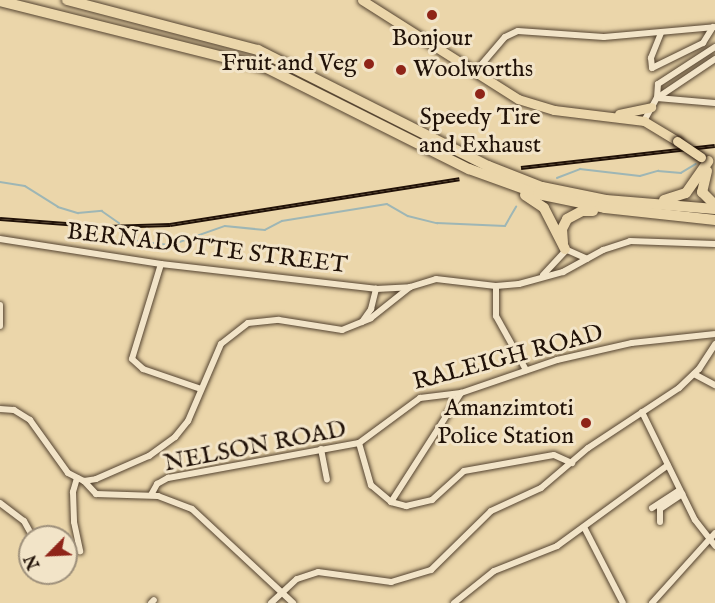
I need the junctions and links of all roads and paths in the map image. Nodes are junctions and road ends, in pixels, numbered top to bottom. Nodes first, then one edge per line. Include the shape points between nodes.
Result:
1 (67, 0) edge
2 (362, 0) edge
3 (0, 1) edge
4 (714, 27) edge
5 (661, 33) junction
6 (715, 47) edge
7 (715, 59) edge
8 (475, 72) junction
9 (675, 84) junction
10 (657, 98) junction
11 (674, 99) junction
12 (715, 103) edge
13 (651, 107) junction
14 (610, 115) junction
15 (644, 121) junction
16 (710, 164) edge
17 (481, 174) junction
18 (583, 196) junction
19 (715, 205) edge
20 (715, 209) edge
21 (632, 212) junction
22 (715, 220) edge
23 (0, 239) edge
24 (715, 244) edge
25 (565, 250) junction
26 (587, 259) junction
27 (161, 264) junction
28 (532, 281) junction
29 (496, 285) junction
30 (410, 287) junction
31 (376, 289) junction
32 (0, 305) edge
33 (362, 322) junction
34 (0, 326) edge
35 (715, 334) edge
36 (715, 344) edge
37 (526, 370) junction
38 (694, 374) junction
39 (715, 385) edge
40 (201, 389) junction
41 (461, 393) junction
42 (0, 409) edge
43 (642, 412) junction
44 (359, 442) junction
45 (321, 449) junction
46 (572, 463) junction
47 (668, 465) junction
48 (81, 479) junction
49 (327, 479) dead end
50 (681, 492) junction
51 (151, 495) junction
52 (391, 502) junction
53 (0, 503) edge
54 (652, 508) dead end
55 (660, 522) dead end
56 (26, 525) edge
57 (584, 526) junction
58 (715, 533) edge
59 (712, 544) edge
60 (80, 551) dead end
61 (282, 591) junction
62 (271, 603) edge
63 (293, 603) edge
64 (454, 603) edge
65 (623, 603) edge
66 (652, 603) edge

1 - 18 highway via 258,50 488,166 542,187
2 - 8 main road
3 - 17 highway via 267,68
4 - 5 street
4 - 5 street via 703,43 652,68 651,58
5 - 8 street via 604,37 511,33
6 - 10 street via 658,84
7 - 9 street
8 - 14 main road via 536,106
9 - 10 street
9 - 11 street
10 - 11 street
10 - 13 street
11 - 12 street
13 - 14 main road
13 - 15 street
14 - 15 main road
15 - 16 main road, bridge
16 - 18 highway via 676,199
16 - 19 highway via 702,186 705,198
17 - 21 highway via 538,194
17 - 25 highway via 539,203
18 - 20 highway
21 - 22 highway
21 - 25 highway via 576,213 564,223
23 - 27 street, BERNADOTTE STREET
24 - 26 street, BERNADOTTE STREET via 630,241
25 - 26 street
25 - 28 street via 550,271
26 - 28 street, BERNADOTTE STREET via 563,272
27 - 31 street, BERNADOTTE STREET
27 - 40 street via 132,359 143,369
28 - 29 street, BERNADOTTE STREET
29 - 30 street, BERNADOTTE STREET via 448,279
29 - 37 street via 496,316
30 - 31 street, BERNADOTTE STREET
30 - 33 street
31 - 33 street via 371,309
32 - 34 street
33 - 40 street via 342,330 279,320 248,323 221,344
35 - 37 street, RALEIGH ROAD via 640,341
36 - 38 street
37 - 41 street, RALEIGH ROAD
38 - 39 street
38 - 43 street
40 - 48 street via 188,421 162,448 130,466
41 - 44 street, RALEIGH ROAD via 411,401
41 - 52 street
42 - 48 street via 15,410 30,420 61,466
43 - 46 street
43 - 47 street
44 - 45 street, NELSON ROAD
44 - 52 street, NELSON ROAD via 371,485
45 - 49 street
45 - 51 street, NELSON ROAD via 168,478 157,484
46 - 52 street via 554,455 472,470 458,474 427,502 406,506
46 - 61 street via 533,493 491,511 437,566 422,575 391,582 318,572 297,579
47 - 50 street
47 - 57 street
48 - 51 street via 96,494
48 - 60 street via 73,492
50 - 54 street
50 - 55 street via 660,510
50 - 59 street
51 - 61 street via 170,499 201,514
53 - 56 street
57 - 64 street via 546,551 494,571
57 - 65 street
58 - 59 street
59 - 66 street
61 - 62 street
61 - 63 street

